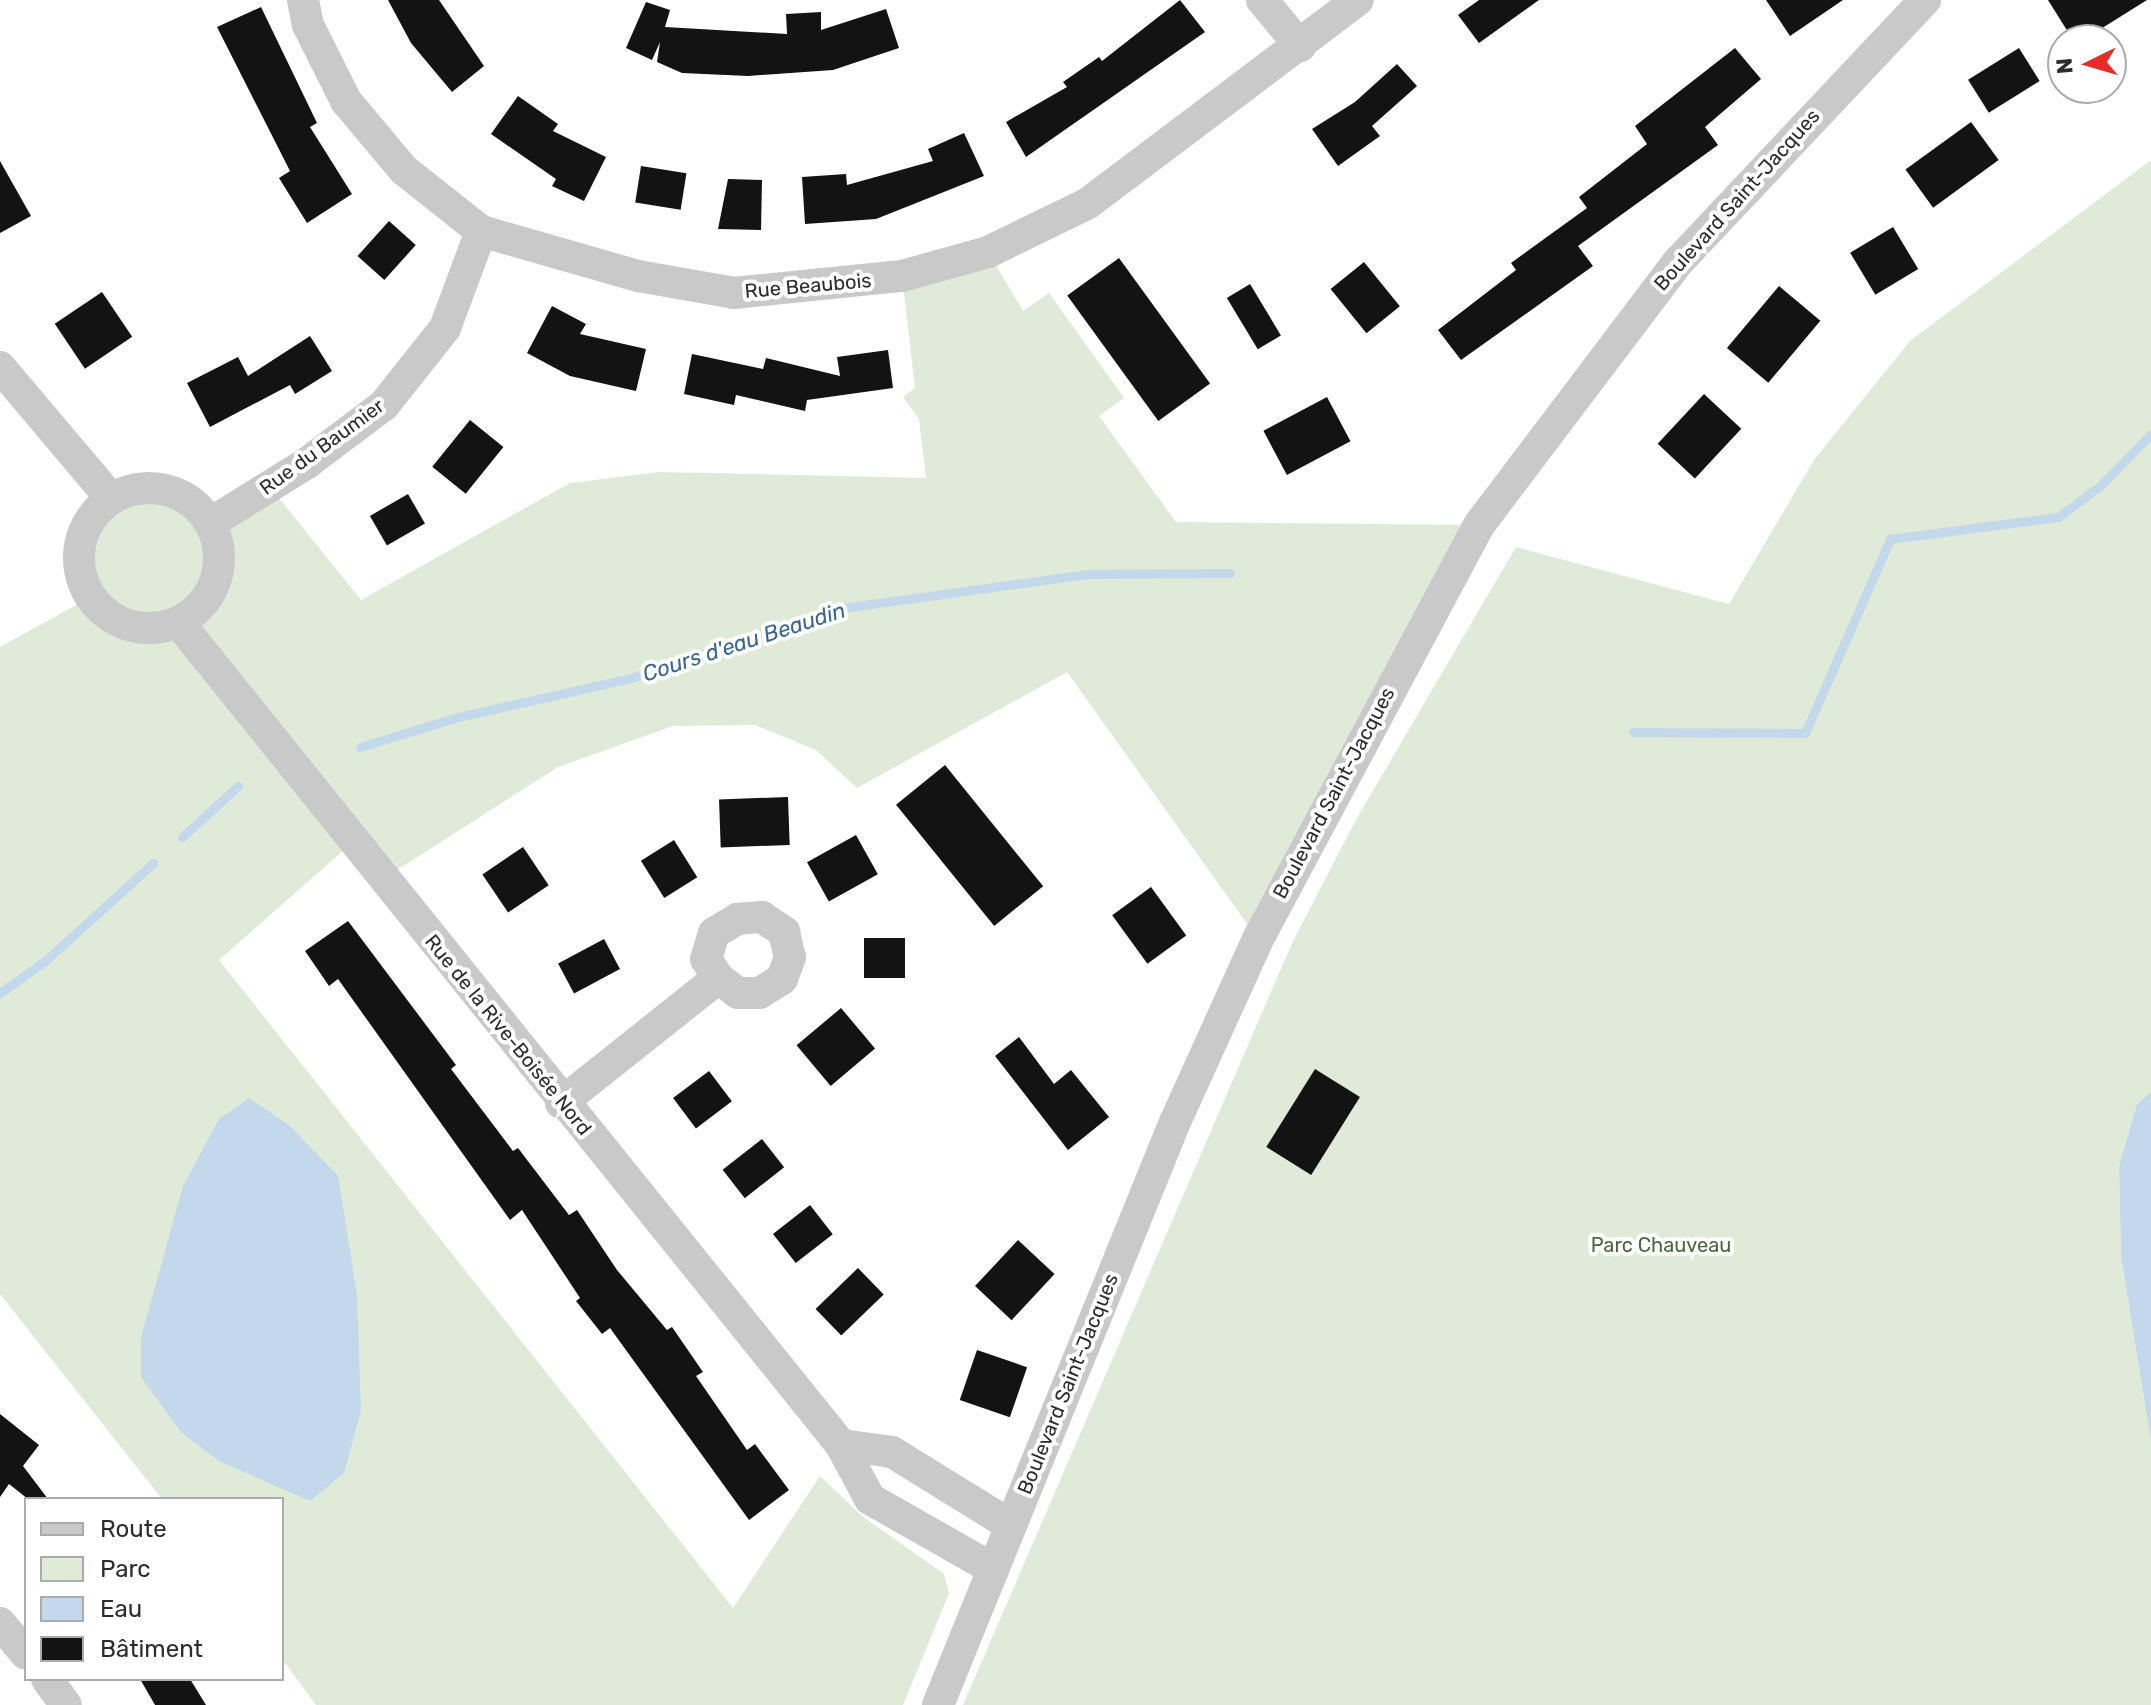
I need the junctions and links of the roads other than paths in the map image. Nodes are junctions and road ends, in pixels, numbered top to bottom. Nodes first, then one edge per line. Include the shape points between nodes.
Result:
1 (303, 0) edge
2 (1262, 0) edge
3 (1358, 0) edge
4 (1925, 0) edge
5 (1300, 46) junction
6 (481, 231) junction
7 (0, 367) edge
8 (110, 497) junction
9 (212, 522) junction
10 (179, 623) junction
11 (718, 978) dead end
12 (561, 1103) junction
13 (841, 1445) junction
14 (1010, 1525) junction
15 (993, 1569) junction
16 (0, 1623) edge
17 (24, 1652) edge
18 (48, 1681) edge
19 (66, 1705) edge
20 (938, 1705) edge

1 - 6 street, Rue Beaubois via 308,25 346,101 404,170
2 - 5 street
3 - 5 street, Rue Beaubois
4 - 14 street, Boulevard Saint-Jacques via 1679,261 1479,525 1258,939 1175,1122
5 - 6 street, Rue Beaubois via 1087,204 988,252 902,276 734,293 638,276
6 - 9 street, Rue du Baumier via 445,328 384,405 307,463
7 - 8 street
8 - 9 street via 141,486 183,494
8 - 10 street via 88,520 78,553 90,598 121,623 148,630
9 - 10 street via 220,571 204,605
10 - 12 street, Rue de la Rive-Boisée Nord
11 - 12 street
12 - 13 street, Rue de la Rive-Boisée Nord
13 - 14 street via 892,1452
13 - 15 street, Rue de la Rive-Boisée Nord via 870,1499
14 - 15 street, Boulevard Saint-Jacques
15 - 20 street, Boulevard Saint-Jacques
16 - 17 street
18 - 19 street

